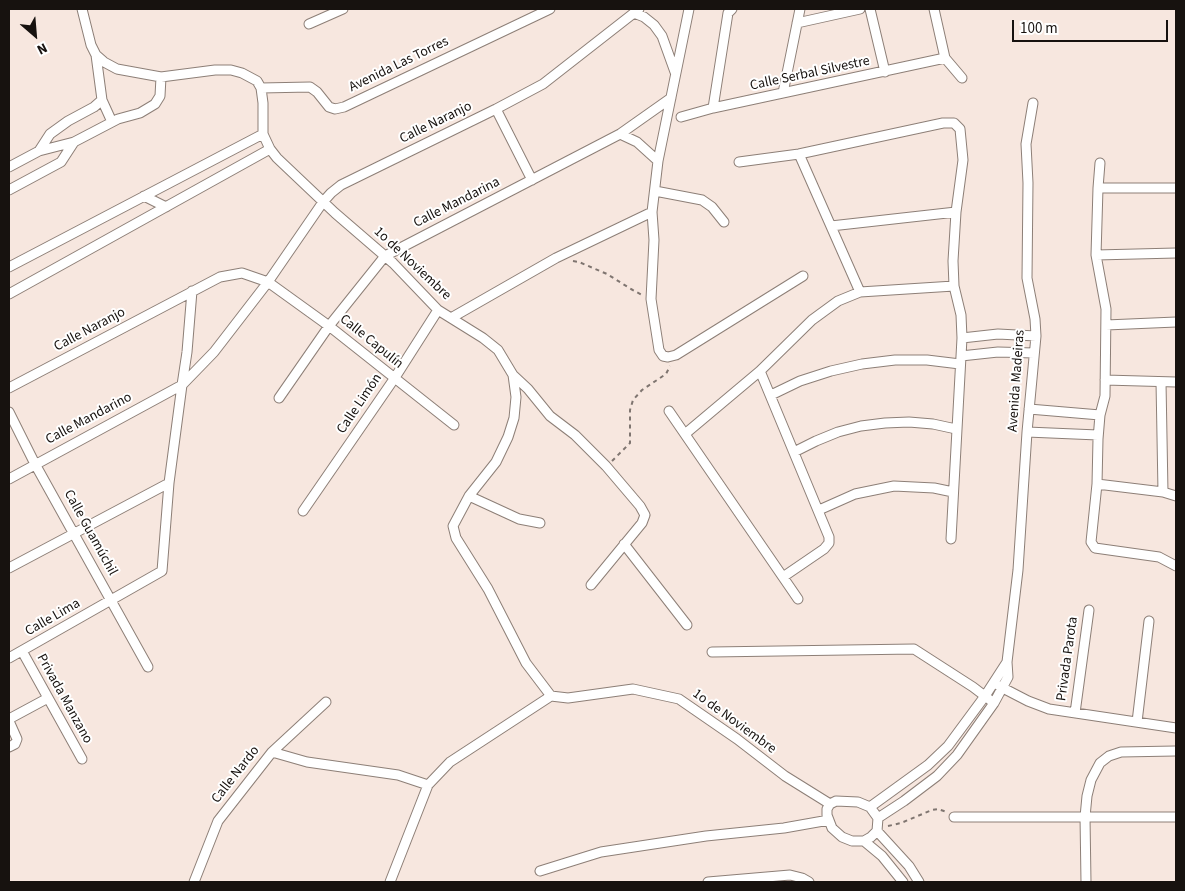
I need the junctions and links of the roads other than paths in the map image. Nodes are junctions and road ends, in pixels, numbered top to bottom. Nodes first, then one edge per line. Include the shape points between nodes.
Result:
1 (82, 9) edge
2 (343, 9) edge
3 (550, 9) edge
4 (689, 9) edge
5 (732, 9) edge
6 (800, 9) edge
7 (860, 9) edge
8 (870, 9) edge
9 (934, 9) edge
10 (538, 11) edge
11 (637, 11) edge
12 (797, 23) junction
13 (309, 24) dead end
14 (96, 55) junction
15 (944, 58) junction
16 (885, 72) junction
17 (676, 74) junction
18 (162, 77) junction
19 (962, 78) dead end
20 (261, 88) junction
21 (783, 93) junction
22 (671, 98) junction
23 (102, 100) junction
24 (1033, 103) dead end
25 (713, 108) junction
26 (496, 109) junction
27 (681, 117) dead end
28 (112, 122) junction
29 (262, 134) junction
30 (620, 134) junction
31 (74, 142) junction
32 (270, 149) junction
33 (38, 151) junction
34 (799, 154) junction
35 (658, 161) junction
36 (739, 162) dead end
37 (1100, 162) dead end
38 (9, 166) edge
39 (532, 180) junction
40 (1098, 188) junction
41 (1176, 188) edge
42 (9, 190) edge
43 (655, 190) junction
44 (144, 196) junction
45 (323, 202) junction
46 (166, 206) junction
47 (652, 212) junction
48 (956, 212) junction
49 (724, 222) dead end
50 (831, 226) junction
51 (1176, 253) edge
52 (1096, 255) junction
53 (385, 256) junction
54 (9, 267) edge
55 (803, 276) dead end
56 (268, 282) junction
57 (954, 286) junction
58 (192, 291) junction
59 (860, 292) junction
60 (9, 294) edge
61 (438, 310) junction
62 (452, 318) junction
63 (1176, 322) edge
64 (1106, 325) junction
65 (329, 326) junction
66 (1036, 336) junction
67 (962, 338) junction
68 (1034, 354) junction
69 (960, 360) junction
70 (760, 372) junction
71 (513, 375) junction
72 (394, 379) junction
73 (1105, 380) junction
74 (184, 382) junction
75 (1161, 382) junction
76 (1176, 382) edge
77 (9, 388) edge
78 (771, 395) junction
79 (279, 398) dead end
80 (1029, 409) junction
81 (669, 411) dead end
82 (9, 412) edge
83 (1100, 415) junction
84 (454, 426) dead end
85 (956, 429) junction
86 (1027, 432) junction
87 (684, 434) junction
88 (1098, 435) junction
89 (794, 452) junction
90 (36, 464) junction
91 (9, 478) edge
92 (169, 483) junction
93 (1097, 484) junction
94 (953, 492) junction
95 (1164, 492) junction
96 (469, 496) junction
97 (1176, 496) edge
98 (819, 510) junction
99 (303, 511) dead end
100 (540, 523) dead end
101 (74, 533) junction
102 (951, 540) dead end
103 (624, 544) junction
104 (1176, 566) edge
105 (9, 568) edge
106 (783, 577) junction
107 (591, 585) dead end
108 (798, 599) dead end
109 (111, 600) junction
110 (1089, 610) dead end
111 (1149, 621) dead end
112 (687, 625) dead end
113 (22, 652) junction
114 (712, 652) dead end
115 (9, 658) edge
116 (1007, 662) junction
117 (148, 667) dead end
118 (995, 682) junction
119 (1003, 688) junction
120 (551, 696) junction
121 (985, 696) junction
122 (48, 698) junction
123 (326, 702) dead end
124 (994, 703) junction
125 (1075, 713) junction
126 (9, 720) edge
127 (1136, 722) junction
128 (1176, 728) edge
129 (9, 747) edge
130 (1175, 751) edge
131 (272, 752) junction
132 (82, 759) dead end
133 (928, 765) junction
134 (937, 776) junction
135 (428, 785) junction
136 (830, 804) junction
137 (870, 807) junction
138 (954, 816) road end
139 (1085, 817) junction
140 (1176, 817) edge
141 (829, 820) junction
142 (877, 825) junction
143 (864, 841) junction
144 (540, 871) dead end
145 (194, 882) edge
146 (390, 882) edge
147 (708, 882) edge
148 (809, 882) edge
149 (903, 882) edge
150 (919, 882) edge
151 (1086, 882) edge

1 - 14 street
2 - 13 street
3 - 10 street, Avenida Las Torres
4 - 17 street
5 - 25 street via 728,13
6 - 12 street
7 - 12 street
8 - 16 street
9 - 15 street
10 - 20 street, Avenida Las Torres via 344,107 329,107 310,88
11 - 17 street via 662,36
11 - 26 street, Calle Naranjo via 543,84
12 - 21 street
14 - 18 street via 117,69
14 - 23 street
15 - 16 street, Calle Serbal Silvestre
15 - 19 street
16 - 21 street, Calle Serbal Silvestre
17 - 22 street
18 - 20 street via 231,70 251,77
18 - 28 street via 160,96 155,104 140,113
20 - 29 street, 1o de Noviembre
21 - 25 street, Calle Serbal Silvestre
22 - 30 street, Calle Mandarina
22 - 35 street
23 - 28 street
23 - 33 street via 50,134
24 - 66 street, Avenida Madeiras via 1026,144 1027,278
25 - 27 street, Calle Serbal Silvestre
26 - 39 street
26 - 45 street, Calle Naranjo via 341,185
28 - 31 street
29 - 32 street, 1o de Noviembre
29 - 44 street
30 - 35 street via 637,142
30 - 39 street, Calle Mandarina
31 - 33 street
31 - 42 street via 61,162
32 - 45 street, 1o de Noviembre
32 - 46 street
33 - 38 street
34 - 36 street
34 - 48 street via 954,123 960,129 963,160
34 - 50 street
35 - 43 street
37 - 40 street
39 - 53 street, Calle Mandarina
40 - 41 street
40 - 52 street
43 - 47 street
43 - 49 street via 702,200
44 - 46 street
44 - 54 street
45 - 53 street, 1o de Noviembre
45 - 56 street, Calle Naranjo
46 - 60 street
47 - 55 street via 651,299 659,350 663,356 672,356
47 - 62 street via 556,258
48 - 50 street
48 - 57 street
50 - 59 street
51 - 52 street
52 - 64 street
53 - 61 street, 1o de Noviembre
53 - 65 street, Calle Mandarina
56 - 58 street, Calle Naranjo via 242,273 220,277
56 - 65 street, Calle Capulín
56 - 74 street, Calle Naranjo via 214,352
57 - 59 street
57 - 67 street via 961,315
58 - 74 street
58 - 77 street, Calle Naranjo
59 - 70 street via 838,301 812,320
61 - 62 street, 1o de Noviembre
61 - 72 street, Calle Limón
62 - 71 street, 1o de Noviembre via 498,350
63 - 64 street
64 - 73 street
65 - 72 street, Calle Capulín
65 - 79 street, Calle Mandarina
66 - 67 street via 998,334
66 - 68 street, Avenida Madeiras
67 - 69 street
68 - 69 street via 998,352
68 - 80 street, Avenida Madeiras
69 - 78 street via 895,360 862,364 800,381
69 - 85 street
70 - 78 street
70 - 87 street
71 - 96 street, 1o de Noviembre via 516,397 508,437 496,462
71 - 103 street via 550,416 606,466 640,506 645,514 642,523
72 - 84 street, Calle Capulín
72 - 99 street, Calle Limón
73 - 75 street
73 - 83 street
74 - 90 street, Calle Mandarino
74 - 92 street
75 - 76 street
75 - 95 street
78 - 89 street
80 - 83 street
80 - 86 street, Avenida Madeiras
81 - 87 street
82 - 90 street, Calle Guamúchil
83 - 88 street
85 - 89 street via 909,422 861,426 816,440
85 - 94 street
86 - 88 street
86 - 116 street, Avenida Madeiras via 1018,570
87 - 106 street
88 - 93 street
89 - 98 street
90 - 91 street, Calle Mandarino
90 - 101 street, Calle Guamúchil
92 - 101 street
92 - 109 street, Calle Lima via 162,571
93 - 95 street
93 - 104 street via 1091,542 1095,548 1159,557
94 - 98 street via 914,486 884,487 855,494
94 - 102 street
95 - 97 street
96 - 100 street via 519,519
96 - 120 street, 1o de Noviembre via 453,526 456,538 488,589 526,663
98 - 106 street via 829,543
101 - 105 street
101 - 109 street, Calle Guamúchil
103 - 107 street
103 - 112 street
106 - 108 street
109 - 113 street, Calle Lima
109 - 117 street, Calle Guamúchil
110 - 125 street, Privada Parota
111 - 127 street
113 - 115 street, Calle Lima
113 - 122 street, Privada Manzano
114 - 121 street via 914,649
116 - 118 street, Avenida Madeiras
116 - 119 street, Avenida Madeiras via 1008,677
118 - 119 street
118 - 121 street, Avenida Madeiras
119 - 124 street, Avenida Madeiras
119 - 125 street via 1049,709
120 - 135 street via 450,762
120 - 136 street, 1o de Noviembre via 568,698 633,689 679,699 785,776
121 - 124 street
121 - 133 street, Avenida Madeiras via 948,746
122 - 126 street
122 - 132 street, Privada Manzano
123 - 131 street, Calle Nardo
124 - 134 street, Avenida Madeiras
125 - 127 street
126 - 129 street via 17,739
127 - 128 street
130 - 139 street via 1121,752 1109,756 1100,763 1091,780
131 - 135 street via 307,762 398,775
131 - 145 street, Calle Nardo via 218,821
133 - 134 street
133 - 137 street, Avenida Madeiras
134 - 142 street, Avenida Madeiras
135 - 146 street
136 - 137 street via 845,801
136 - 141 street via 827,809
137 - 142 street
138 - 139 street
139 - 140 street
139 - 151 street
141 - 143 street via 842,837
141 - 144 street via 601,852
142 - 143 street via 871,837
142 - 150 street
143 - 149 street via 882,856
147 - 148 street via 790,875

